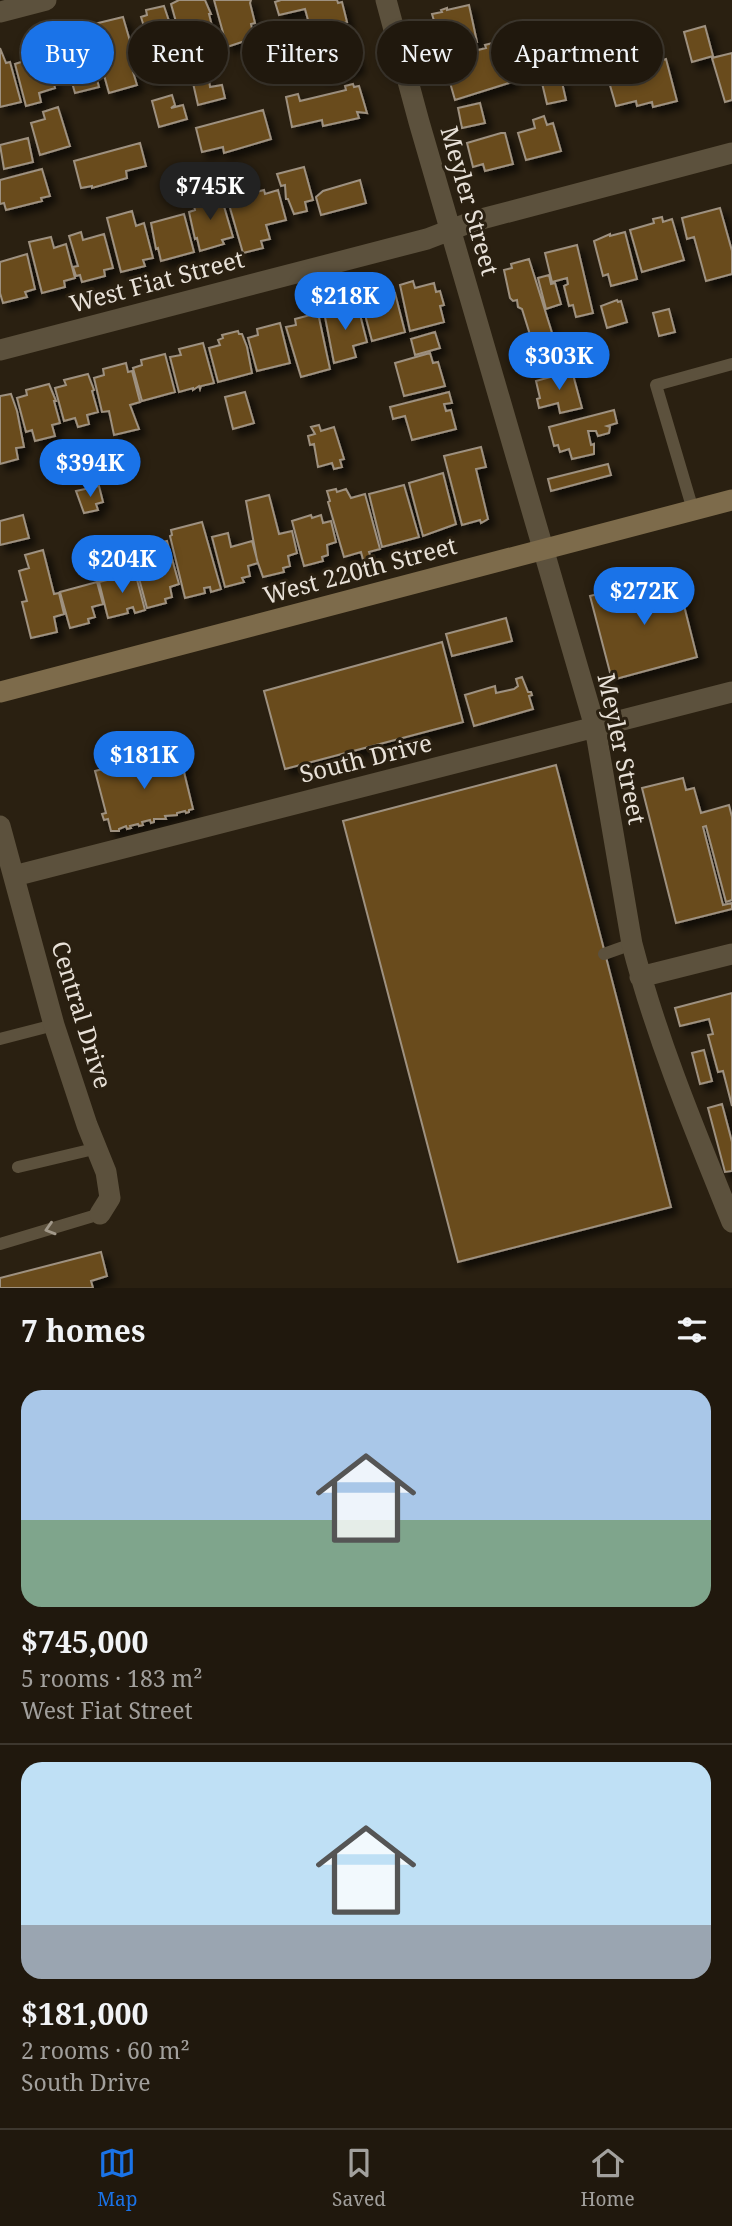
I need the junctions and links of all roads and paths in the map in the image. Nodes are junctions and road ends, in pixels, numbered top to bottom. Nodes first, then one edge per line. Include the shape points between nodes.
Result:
1 (46, 0) edge
2 (386, 0) edge
3 (0, 12) edge
4 (732, 153) edge
5 (450, 230) junction
6 (0, 350) edge
7 (732, 364) edge
8 (732, 500) edge
9 (693, 510) junction
10 (545, 550) junction
11 (0, 692) edge
12 (732, 692) edge
13 (595, 727) junction
14 (0, 826) edge
15 (7, 878) edge
16 (632, 944) junction
17 (604, 954) dead end
18 (732, 954) edge
19 (640, 977) junction
20 (54, 1025) junction
21 (0, 1039) edge
22 (98, 1147) junction
23 (18, 1167) dead end
24 (100, 1214) joint
25 (732, 1222) edge
26 (0, 1244) edge

1 - 3 street
2 - 5 street, Meyler Street
4 - 5 street, West Fiat Street
5 - 6 street, West Fiat Street
5 - 10 street, Meyler Street
7 - 9 lane via 656,385
8 - 9 street, West 220th Street
9 - 10 street, West 220th Street
10 - 11 street, West 220th Street
10 - 13 street, Meyler Street
12 - 13 street, South Drive
13 - 15 street, South Drive
13 - 16 street, Meyler Street
14 - 15 street, Central Drive
15 - 20 street, Central Drive
16 - 17 lane
16 - 19 street, Meyler Street
18 - 19 street
19 - 25 street, Meyler Street
20 - 21 lane
20 - 22 street, Central Drive
22 - 23 lane
22 - 24 street, Central Drive via 110,1198
24 -> 26 lane

